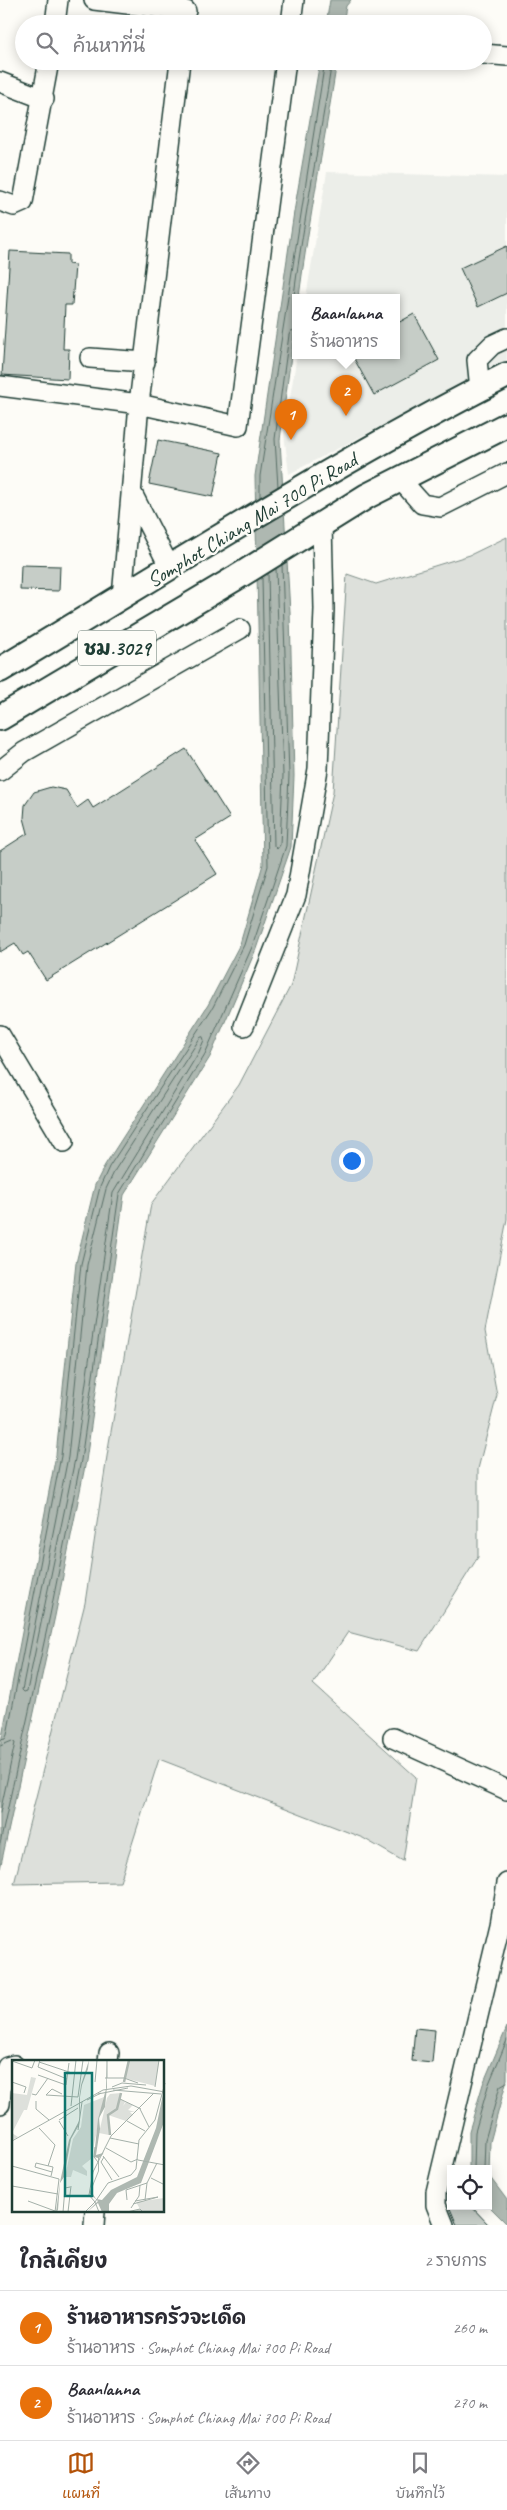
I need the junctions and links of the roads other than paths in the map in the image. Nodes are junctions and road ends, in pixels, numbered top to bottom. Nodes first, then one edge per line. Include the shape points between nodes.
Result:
1 (58, 0) edge
2 (94, 0) edge
3 (294, 0) edge
4 (186, 12) edge
5 (56, 15) edge
6 (292, 15) edge
7 (492, 55) edge
8 (507, 56) edge
9 (48, 70) edge
10 (179, 70) edge
11 (285, 70) edge
12 (0, 82) edge
13 (44, 98) junction
14 (0, 201) edge
15 (507, 338) edge
16 (90, 358) dead end
17 (145, 362) junction
18 (507, 375) edge
19 (0, 386) edge
20 (480, 389) junction
21 (139, 404) junction
22 (507, 425) edge
23 (507, 473) edge
24 (400, 479) junction
25 (130, 490) junction
26 (322, 524) junction
27 (170, 568) junction
28 (122, 597) junction
29 (240, 629) dead end
30 (0, 670) edge
31 (0, 718) edge
32 (0, 771) edge
33 (244, 1026) dead end
34 (0, 1035) edge
35 (64, 1142) dead end
36 (393, 1738) dead end
37 (507, 1790) edge
38 (507, 1883) edge
39 (12, 2066) edge
40 (0, 2104) edge
41 (95, 2212) edge
42 (94, 2225) edge
43 (444, 2225) edge

1 - 5 street
2 - 4 street
3 - 6 street
7 - 8 street
9 - 13 street
10 - 17 street
11 - 21 street via 238,426
12 - 13 street
13 - 14 street via 23,202 14,206
15 - 20 street via 492,345 477,360
16 - 17 street
17 - 21 street
18 - 20 main road, Somphot Chiang Mai 700 Pi Road / ชม.3029
19 - 21 street
20 - 27 main road, Somphot Chiang Mai 700 Pi Road / ชม.3029 via 429,415
21 - 25 street
22 - 24 main road, Somphot Chiang Mai 700 Pi Road / ชม.3029
23 - 24 street via 440,506 422,504
24 - 26 main road, Somphot Chiang Mai 700 Pi Road / ชม.3029
25 - 27 street
25 - 28 street
26 - 31 main road, Somphot Chiang Mai 700 Pi Road / ชม.3029
26 - 33 street via 324,609 318,769 296,895
27 - 28 main road, Somphot Chiang Mai 700 Pi Road / ชม.3029
28 - 30 main road, Somphot Chiang Mai 700 Pi Road / ชม.3029
29 - 32 street via 24,752
34 - 35 street
36 - 37 street
38 - 43 street via 436,2192 436,2205
39 - 40 street via 7,2067 2,2080
41 - 42 street

